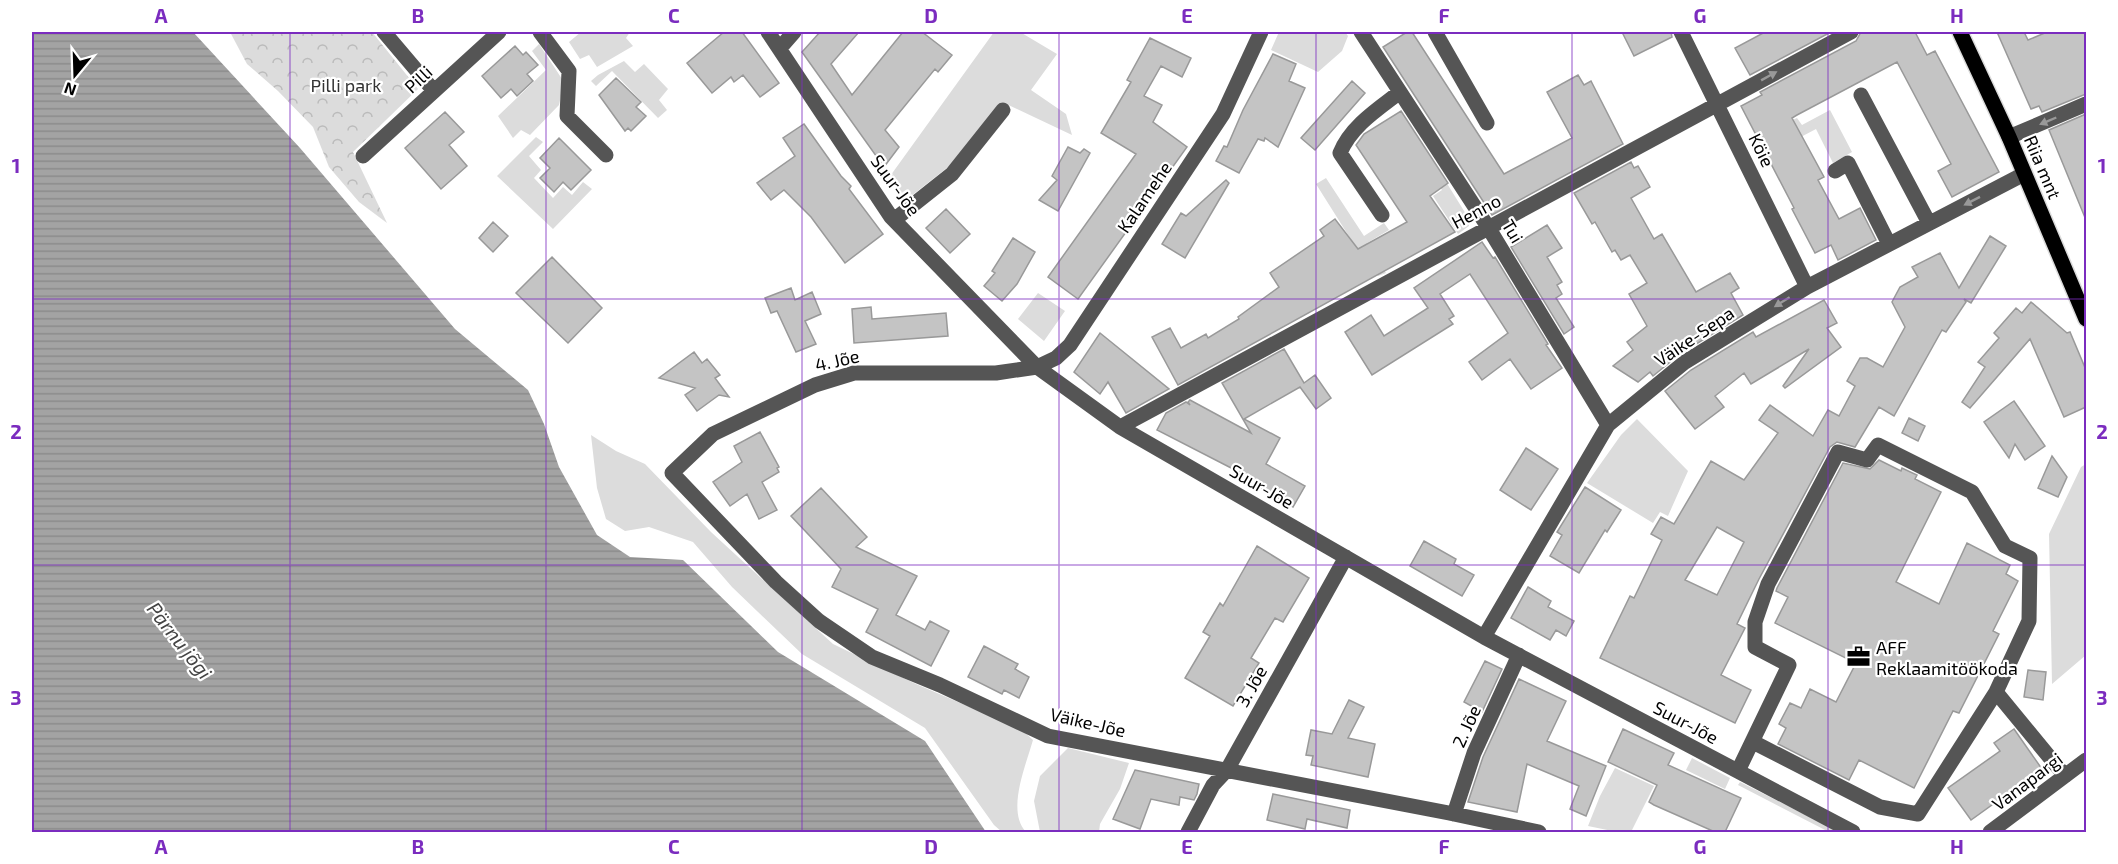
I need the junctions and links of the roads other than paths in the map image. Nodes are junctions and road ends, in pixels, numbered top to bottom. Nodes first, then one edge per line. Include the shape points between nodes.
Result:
1 (384, 32) edge
2 (499, 32) edge
3 (540, 32) edge
4 (768, 32) edge
5 (794, 32) edge
6 (1261, 32) edge
7 (1363, 32) edge
8 (1435, 32) edge
9 (1681, 32) edge
10 (1851, 32) edge
11 (1960, 32) edge
12 (780, 48) junction
13 (434, 91) junction
14 (1400, 92) junction
15 (1861, 95) dead end
16 (1718, 104) junction
17 (2086, 104) edge
18 (1003, 110) dead end
19 (1487, 123) dead end
20 (2009, 137) junction
21 (606, 154) dead end
22 (363, 156) dead end
23 (1835, 171) dead end
24 (2024, 174) junction
25 (1382, 215) dead end
26 (894, 220) junction
27 (1929, 223) junction
28 (1488, 227) junction
29 (1889, 244) junction
30 (1807, 287) junction
31 (2086, 319) edge
32 (1037, 367) junction
33 (1608, 424) junction
34 (1120, 427) junction
35 (672, 473) joint
36 (1346, 557) junction
37 (1484, 637) junction
38 (1519, 656) junction
39 (1996, 692) junction
40 (1753, 742) junction
41 (2086, 760) edge
42 (1227, 770) junction
43 (1738, 771) junction
44 (2065, 776) junction
45 (1454, 814) junction
46 (1188, 832) edge
47 (1539, 832) edge
48 (1854, 832) edge
49 (1990, 832) edge

1 - 13 street
2 - 13 street, Pilli
3 - 21 street via 569,71 567,116
4 - 12 street, Suur-Jõe
5 - 12 street
6 - 32 street, Kalamehe via 1223,114 1070,345 1056,358
7 - 14 street, Tui
8 - 19 street
9 - 16 street, Köie
16 -> 10 street, Henno
11 - 20 main road, Riia mnt
12 - 26 street, Suur-Jõe
13 - 22 street, Pilli
14 - 25 street via 1357,127 1340,153
14 - 28 street, Tui
15 - 27 street
16 - 28 street, Henno
16 - 30 street, Köie
17 -> 20 street
18 - 26 street via 952,174
20 - 24 main road, Riia mnt
23 - 29 street via 1848,163
24 -> 27 street, Väike-Sepa
24 - 31 main road, Riia mnt
26 - 32 street, Suur-Jõe
27 - 29 street, Väike-Sepa
28 - 33 street, Tui
28 - 34 street, Henno
29 - 30 street, Väike-Sepa
30 -> 33 street, Väike-Sepa via 1685,362
32 - 34 street, Suur-Jõe
32 - 35 street, 4. Jõe via 996,373 854,373 815,384 713,434
33 - 37 street, Väike-Sepa
34 - 36 street, Suur-Jõe
35 - 42 street, Väike-Jõe via 776,582 819,621 872,657 1048,736
36 - 37 street, Suur-Jõe
36 - 42 street, 3. Jõe
37 - 38 street, Suur-Jõe
38 - 43 street, Suur-Jõe
38 - 45 street, 2. Jõe via 1474,753
39 - 40 street via 1918,814 1880,807
39 - 40 street via 2029,621 2030,558 2005,546 1972,492 1878,445 1867,460 1838,452 1768,584 1755,622 1755,647 1789,665
39 - 44 street
40 - 43 street
41 - 44 street, Vanapargi
42 - 45 street, Väike-Jõe
42 - 46 street, 3. Jõe via 1213,785
43 - 48 street, Suur-Jõe
44 - 49 street, Vanapargi
45 - 47 street, Väike-Jõe

